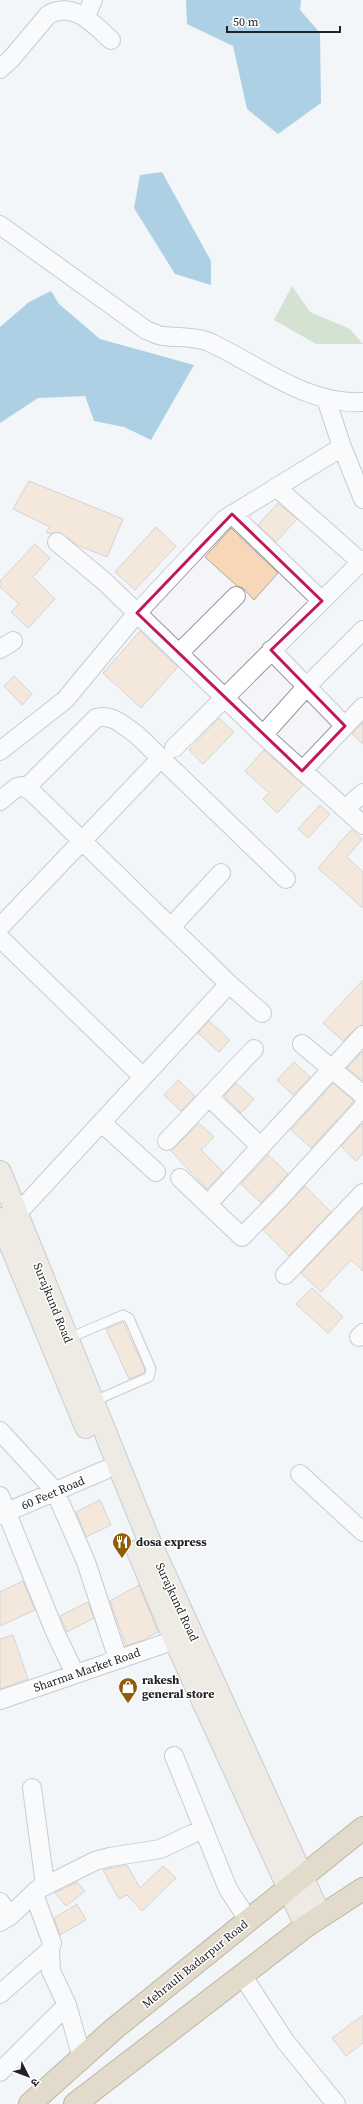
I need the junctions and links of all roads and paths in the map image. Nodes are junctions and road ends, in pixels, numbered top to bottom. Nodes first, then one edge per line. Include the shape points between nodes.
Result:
1 (93, 0) edge
2 (86, 16) junction
3 (111, 40) dead end
4 (0, 69) edge
5 (0, 225) edge
6 (326, 399) junction
7 (363, 402) edge
8 (342, 447) junction
9 (276, 487) junction
10 (363, 499) edge
11 (232, 514) junction
12 (58, 542) dead end
13 (362, 561) edge
14 (236, 596) dead end
15 (322, 600) junction
16 (137, 613) junction
17 (363, 630) edge
18 (271, 650) junction
19 (179, 654) junction
20 (307, 686) junction
21 (224, 697) junction
22 (363, 707) edge
23 (345, 726) junction
24 (263, 735) junction
25 (0, 751) edge
26 (167, 754) junction
27 (302, 771) junction
28 (27, 787) junction
29 (363, 793) edge
30 (0, 801) edge
31 (346, 809) junction
32 (363, 825) edge
33 (82, 840) junction
34 (221, 873) dead end
35 (286, 879) dead end
36 (0, 927) edge
37 (171, 927) junction
38 (0, 938) edge
39 (229, 984) junction
40 (262, 1013) dead end
41 (363, 1035) edge
42 (302, 1044) dead end
43 (254, 1049) dead end
44 (332, 1069) junction
45 (143, 1078) junction
46 (363, 1095) edge
47 (209, 1097) junction
48 (363, 1107) edge
49 (102, 1123) junction
50 (166, 1142) dead end
51 (261, 1146) junction
52 (0, 1172) edge
53 (156, 1172) dead end
54 (180, 1178) dead end
55 (363, 1193) edge
56 (208, 1204) junction
57 (9, 1216) edge
58 (285, 1275) dead end
59 (67, 1339) junction
60 (92, 1402) junction
61 (0, 1431) edge
62 (105, 1470) junction
63 (300, 1474) dead end
64 (55, 1491) junction
65 (0, 1496) edge
66 (3, 1514) edge
67 (363, 1532) edge
68 (175, 1640) junction
69 (118, 1660) junction
70 (75, 1674) junction
71 (0, 1700) edge
72 (174, 1756) dead end
73 (32, 1788) dead end
74 (363, 1828) edge
75 (203, 1830) junction
76 (296, 1883) junction
77 (363, 1889) edge
78 (40, 1890) junction
79 (3, 1913) edge
80 (248, 1921) junction
81 (313, 1921) junction
82 (50, 1950) junction
83 (242, 1975) junction
84 (0, 1994) edge
85 (67, 2005) junction
86 (82, 2058) junction
87 (0, 2072) edge
88 (30, 2104) edge
89 (75, 2104) edge
90 (336, 2104) edge

1 - 2 street
2 - 3 street
2 - 4 street via 70,7 55,9
5 - 6 street via 146,330 162,336 189,337 209,342 290,385
6 - 7 street via 347,403
6 - 8 street
8 - 9 street
8 - 10 street
9 - 11 street
9 - 13 street
11 - 15 street
11 - 16 street
12 - 16 street
13 - 15 street
14 - 19 street
15 - 18 street
16 - 19 street
16 - 25 street via 65,700
17 - 20 street
18 - 20 street
18 - 21 street
19 - 21 street
20 - 23 street
20 - 24 street
21 - 24 street
21 - 26 street
22 - 23 street
23 - 27 street
24 - 27 street
26 - 28 street via 115,719 103,716 88,725
26 - 33 street
26 - 35 street
27 - 31 street
28 - 30 street via 17,787
28 - 33 street
29 - 31 street
31 - 32 street
33 - 36 street
33 - 37 street
34 - 37 street
37 - 39 street
38 - 45 street
39 - 40 street
39 - 45 street
41 - 44 street
42 - 44 street
43 - 47 street
44 - 46 street
44 - 51 street
45 - 49 street
47 - 50 street
47 - 51 street
48 - 56 street via 242,1237
49 - 53 street
49 - 57 street
51 - 56 street
52 - 57 main road, Surajkund Road
54 - 56 street
55 - 58 street
57 - 59 main road, Surajkund Road
57 - 62 main road, Surajkund Road
59 - 60 main road, Surajkund Road
59 - 60 lane via 122,1315 126,1316 151,1369 149,1377
60 - 76 main road, Surajkund Road
61 - 64 street
62 - 64 street, 60 Feet Road
62 - 68 main road, Surajkund Road
63 - 67 street
64 - 66 street, 60 Feet Road
64 - 69 street via 86,1562
65 - 66 street
66 - 70 street
68 - 69 street, Sharma Market Road
68 - 76 main road, Surajkund Road
69 - 70 street, Sharma Market Road
70 - 71 street, Sharma Market Road
72 - 75 street
73 - 78 street
74 - 76 main road, Mehrauli Badarpur Road
75 - 78 street via 165,1848 95,1861
75 - 80 street via 228,1889
76 - 80 main road, Mehrauli Badarpur Road
76 - 81 main road, Surajkund Road
77 - 81 main road
78 - 79 street
78 - 82 street via 52,1943
80 - 86 main road, Mehrauli Badarpur Road via 115,2028
81 - 83 main road
82 - 84 street
82 - 85 street via 51,1971
83 - 89 main road
83 - 90 street via 285,2041
85 - 86 street
85 - 87 street
86 - 88 main road, Mehrauli Badarpur Road

